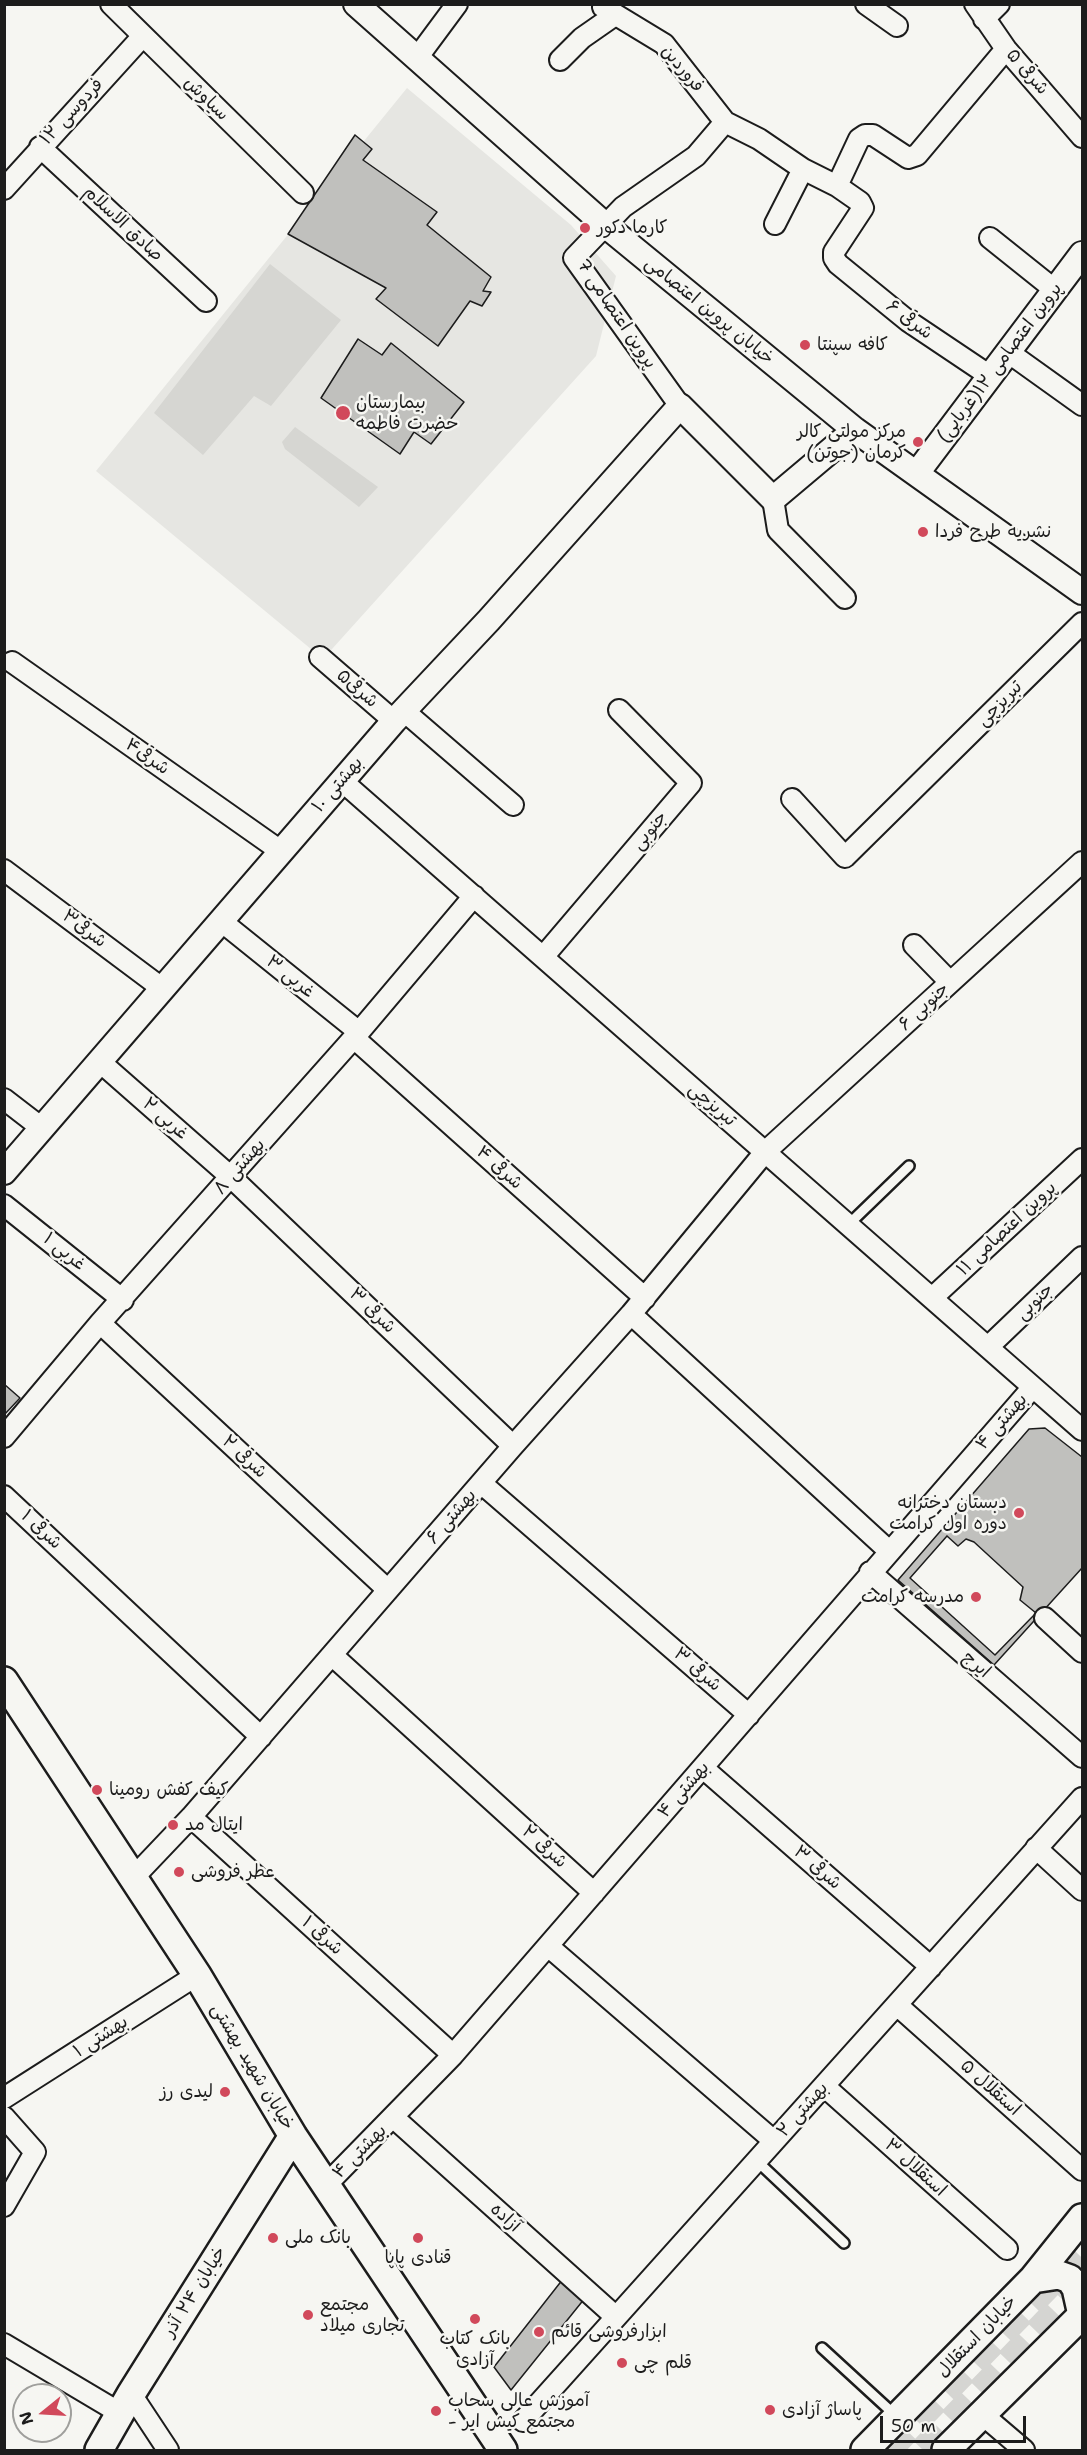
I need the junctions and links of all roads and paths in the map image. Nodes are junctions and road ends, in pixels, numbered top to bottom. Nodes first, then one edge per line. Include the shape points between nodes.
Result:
1 (111, 4) edge
2 (457, 4) edge
3 (866, 4) edge
4 (999, 4) edge
5 (358, 5) edge
6 (610, 10) edge
7 (979, 12) edge
8 (897, 26) dead end
9 (142, 37) junction
10 (1006, 49) junction
11 (417, 58) junction
12 (560, 60) dead end
13 (725, 122) junction
14 (1083, 137) edge
15 (40, 147) junction
16 (803, 169) junction
17 (837, 186) junction
18 (4, 189) edge
19 (303, 193) dead end
20 (775, 224) dead end
21 (605, 225) junction
22 (990, 238) dead end
23 (1083, 254) edge
24 (1055, 290) junction
25 (206, 301) dead end
26 (1008, 352) junction
27 (990, 376) junction
28 (1083, 405) edge
29 (680, 406) junction
30 (855, 430) junction
31 (917, 473) junction
32 (773, 499) junction
33 (1083, 592) edge
34 (845, 598) dead end
35 (1083, 623) edge
36 (320, 657) dead end
37 (12, 662) dead end
38 (619, 710) dead end
39 (399, 716) junction
40 (342, 781) junction
41 (792, 799) dead end
42 (513, 805) dead end
43 (282, 852) junction
44 (1083, 862) edge
45 (4, 870) edge
46 (474, 896) junction
47 (221, 921) junction
48 (914, 945) dead end
49 (543, 957) junction
50 (950, 982) junction
51 (163, 988) junction
52 (356, 1035) junction
53 (99, 1061) junction
54 (4, 1099) edge
55 (43, 1128) junction
56 (765, 1152) junction
57 (1083, 1159) edge
58 (909, 1166) dead end
59 (4, 1172) edge
60 (231, 1176) junction
61 (4, 1205) edge
62 (848, 1225) junction
63 (1082, 1257) edge
64 (645, 1298) junction
65 (932, 1298) junction
66 (123, 1300) junction
67 (631, 1314) junction
68 (100, 1323) junction
69 (988, 1347) junction
70 (1033, 1387) junction
71 (1083, 1430) edge
72 (4, 1437) edge
73 (513, 1446) junction
74 (481, 1483) junction
75 (4, 1496) edge
76 (888, 1550) junction
77 (870, 1572) junction
78 (388, 1590) junction
79 (1045, 1618) dead end
80 (1083, 1652) edge
81 (333, 1656) junction
82 (4, 1681) edge
83 (749, 1715) junction
84 (261, 1737) junction
85 (1083, 1757) edge
86 (703, 1768) junction
87 (1083, 1798) edge
88 (191, 1817) junction
89 (1036, 1848) junction
90 (133, 1878) junction
91 (1083, 1890) edge
92 (594, 1893) junction
93 (548, 1946) junction
94 (931, 1967) junction
95 (197, 1974) junction
96 (897, 2005) junction
97 (453, 2055) junction
98 (824, 2086) junction
99 (4, 2098) edge
100 (4, 2117) edge
101 (394, 2118) junction
102 (293, 2136) junction
103 (774, 2141) junction
104 (758, 2162) junction
105 (1083, 2170) edge
106 (326, 2185) junction
107 (4, 2206) edge
108 (1083, 2218) edge
109 (844, 2242) dead end
110 (1007, 2249) dead end
111 (1033, 2279) junction
112 (1082, 2315) edge
113 (616, 2317) junction
114 (4, 2344) edge
115 (822, 2348) dead end
116 (126, 2403) junction
117 (982, 2415) junction
118 (898, 2418) junction
119 (523, 2421) dead end
120 (99, 2451) edge
121 (168, 2451) edge
122 (503, 2451) edge
123 (865, 2451) edge
124 (946, 2451) edge
125 (1024, 2451) edge

1 - 9 street, سیاوش
2 - 11 street
3 - 8 street
4 - 7 street
5 - 11 street, خیابان پروین اعتصامی
6 - 12 street
6 - 13 street, فروردین via 664,44
7 - 10 street, شرقی ۵
9 - 15 street, فردوسی ۱۲
9 - 19 street, سیاوش
10 - 14 street, شرقی ۵
10 - 17 street via 917,155 908,158 873,135 865,135 859,139
11 - 21 street, خیابان پروین اعتصامی
13 - 16 street
13 - 21 street via 696,156 623,207
15 - 18 street, فردوسی ۱۲
15 - 25 street, صادق الاسلام
16 - 17 street
16 - 20 street
17 - 27 street, شرقی ۶ via 863,208 834,252 838,264 908,321
21 - 29 street, پروین اعتصامی 7 via 574,258
21 - 30 street, خیابان پروین اعتصامی
22 - 24 street
23 - 24 street, پروین اعتصامی ۱۲(غربایی)
24 - 26 street, پروین اعتصامی ۱۲(غربایی)
26 - 27 street, پروین اعتصامی ۱۲(غربایی)
26 - 28 street
27 - 31 street, پروین اعتصامی ۱۲(غربایی)
29 - 32 street
29 - 39 street, بهشتی ۱۰
30 - 31 street, خیابان پروین اعتصامی
30 - 32 street
31 - 33 street, خیابان پروین اعتصامی
32 - 34 street via 778,530
35 - 41 street, تبریزچی via 845,857
36 - 39 street, شرقی۵
37 - 43 street, شرقی۴
38 - 49 street, جنوبی via 691,783
39 - 40 street, بهشتی ۱۰
39 - 42 street, شرقی۵
40 - 43 street, بهشتی ۱۰
40 - 46 street, تبریزچی
43 - 47 street, بهشتی ۱۰
44 - 50 street, جنوبی ۶
45 - 51 street, شرقی۳
46 - 49 street, تبریزچی
46 - 52 street, بهشتی ۸
47 - 51 street, بهشتی ۱۰
47 - 52 street, غربی ۳
48 - 50 street
49 - 56 street, تبریزچی
50 - 56 street, جنوبی ۶
51 - 53 street, بهشتی ۱۰
52 - 60 street, بهشتی ۸
52 - 64 street, شرقی ۴
53 - 55 street, بهشتی ۱۰
53 - 60 street, غربی ۲
54 - 55 street
55 - 59 street, بهشتی ۱۰
56 - 62 street, تبریزچی
56 - 64 street, بهشتی ۶
57 - 65 street, پروین اعتصامی ۱۱
58 - 62 lane
60 - 66 street, بهشتی ۸
60 - 73 street, شرقی ۳
61 - 66 street, غربی ۱
62 - 65 street, تبریزچی
63 - 69 street, جنوبی
64 - 67 street, بهشتی ۶
65 - 69 street, تبریزچی
66 - 68 street, بهشتی ۸
67 - 73 street, بهشتی ۶
67 - 76 street
68 - 72 street, بهشتی ۸
68 - 78 street, شرقی ۲
69 - 70 street, تبریزچی
70 - 71 street, تبریزچی
70 - 76 street, بهشتی ۴
73 - 74 street, بهشتی ۶
74 - 78 street, بهشتی ۶
74 - 83 street, شرقی ۳
75 - 84 street, شرقی ۱
76 - 77 street, بهشتی ۴
77 - 83 street, بهشتی ۴
77 - 85 street, ایرج
78 - 81 street, بهشتی ۶
79 - 80 street
81 - 84 street, بهشتی ۶
81 - 92 street, شرقی ۲
82 - 90 main road, خیابان شهید بهشتی
83 - 86 street, بهشتی ۴
84 - 88 street, بهشتی ۶
86 - 92 street, بهشتی ۴
86 - 94 street, ۳ شرقی
87 - 89 street, بهشتی ۲
88 - 90 street, بهشتی ۶
88 - 97 street, شرقی ۱
89 - 91 street
89 - 94 street, بهشتی ۲
90 - 95 main road, خیابان شهید بهشتی
92 - 93 street, بهشتی ۴
93 - 97 street, بهشتی ۴
93 - 103 street
94 - 96 street, بهشتی ۲
95 - 99 street, بهشتی ۱
95 - 102 main road, خیابان شهید بهشتی
96 - 98 street, بهشتی ۲
96 - 105 street, استقلال ۵
97 - 101 street, بهشتی ۴
98 - 103 street, بهشتی ۲
98 - 110 street, استقلال ۳
100 - 107 street via 34,2152
101 - 106 street, بهشتی ۴
101 - 113 street, آزاده
102 - 106 main road, خیابان شهید بهشتی
102 - 116 main road, خیابان ۲۴ آذر
103 - 104 street, بهشتی ۲
104 - 109 lane
104 - 113 street, بهشتی ۲
106 - 122 main road, خیابان شهید بهشتی
108 - 111 main road, خیابان استقلال
111 - 112 main road via 1059,2275 1070,2279
111 - 118 main road, خیابان استقلال
112 - 117 main road
113 - 119 street, بهشتی ۲
114 - 116 street
115 - 118 lane
116 - 120 main road, خیابان ۲۴ آذر
116 - 121 street
117 - 124 main road
117 - 125 street
118 - 123 main road, خیابان استقلال

